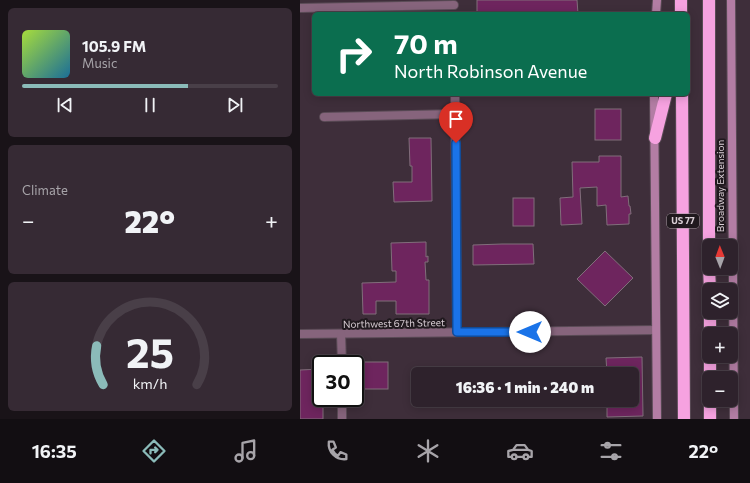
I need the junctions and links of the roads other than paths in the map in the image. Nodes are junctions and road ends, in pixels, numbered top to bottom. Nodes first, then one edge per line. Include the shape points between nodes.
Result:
1 (657, 0) edge
2 (681, 0) edge
3 (709, 0) edge
4 (731, 0) edge
5 (454, 3) edge
6 (300, 8) edge
7 (656, 12) edge
8 (681, 12) edge
9 (455, 96) edge
10 (654, 96) edge
11 (666, 96) edge
12 (682, 96) edge
13 (455, 114) junction
14 (324, 117) dead end
15 (655, 138) junction
16 (709, 239) edge
17 (656, 330) junction
18 (457, 332) junction
19 (300, 334) edge
20 (342, 334) junction
21 (342, 355) edge
22 (342, 407) edge
23 (710, 407) edge
24 (342, 419) edge
25 (657, 419) edge
26 (684, 419) edge
27 (710, 419) edge
28 (734, 419) edge

1 - 7 main road
2 - 8 highway
3 - 16 highway, Broadway Extension / US 77
4 - 28 main road, Broadway Extension
5 - 6 street
9 - 13 street
10 - 15 main road
11 - 15 highway
12 - 26 highway, US 77
13 - 14 street
13 - 18 street
15 - 17 main road
17 - 18 street, Northwest 67th Street
17 - 25 main road
18 - 20 street, Northwest 67th Street
19 - 20 street, Northwest 67th Street
20 - 21 street
22 - 24 street
23 - 27 highway

